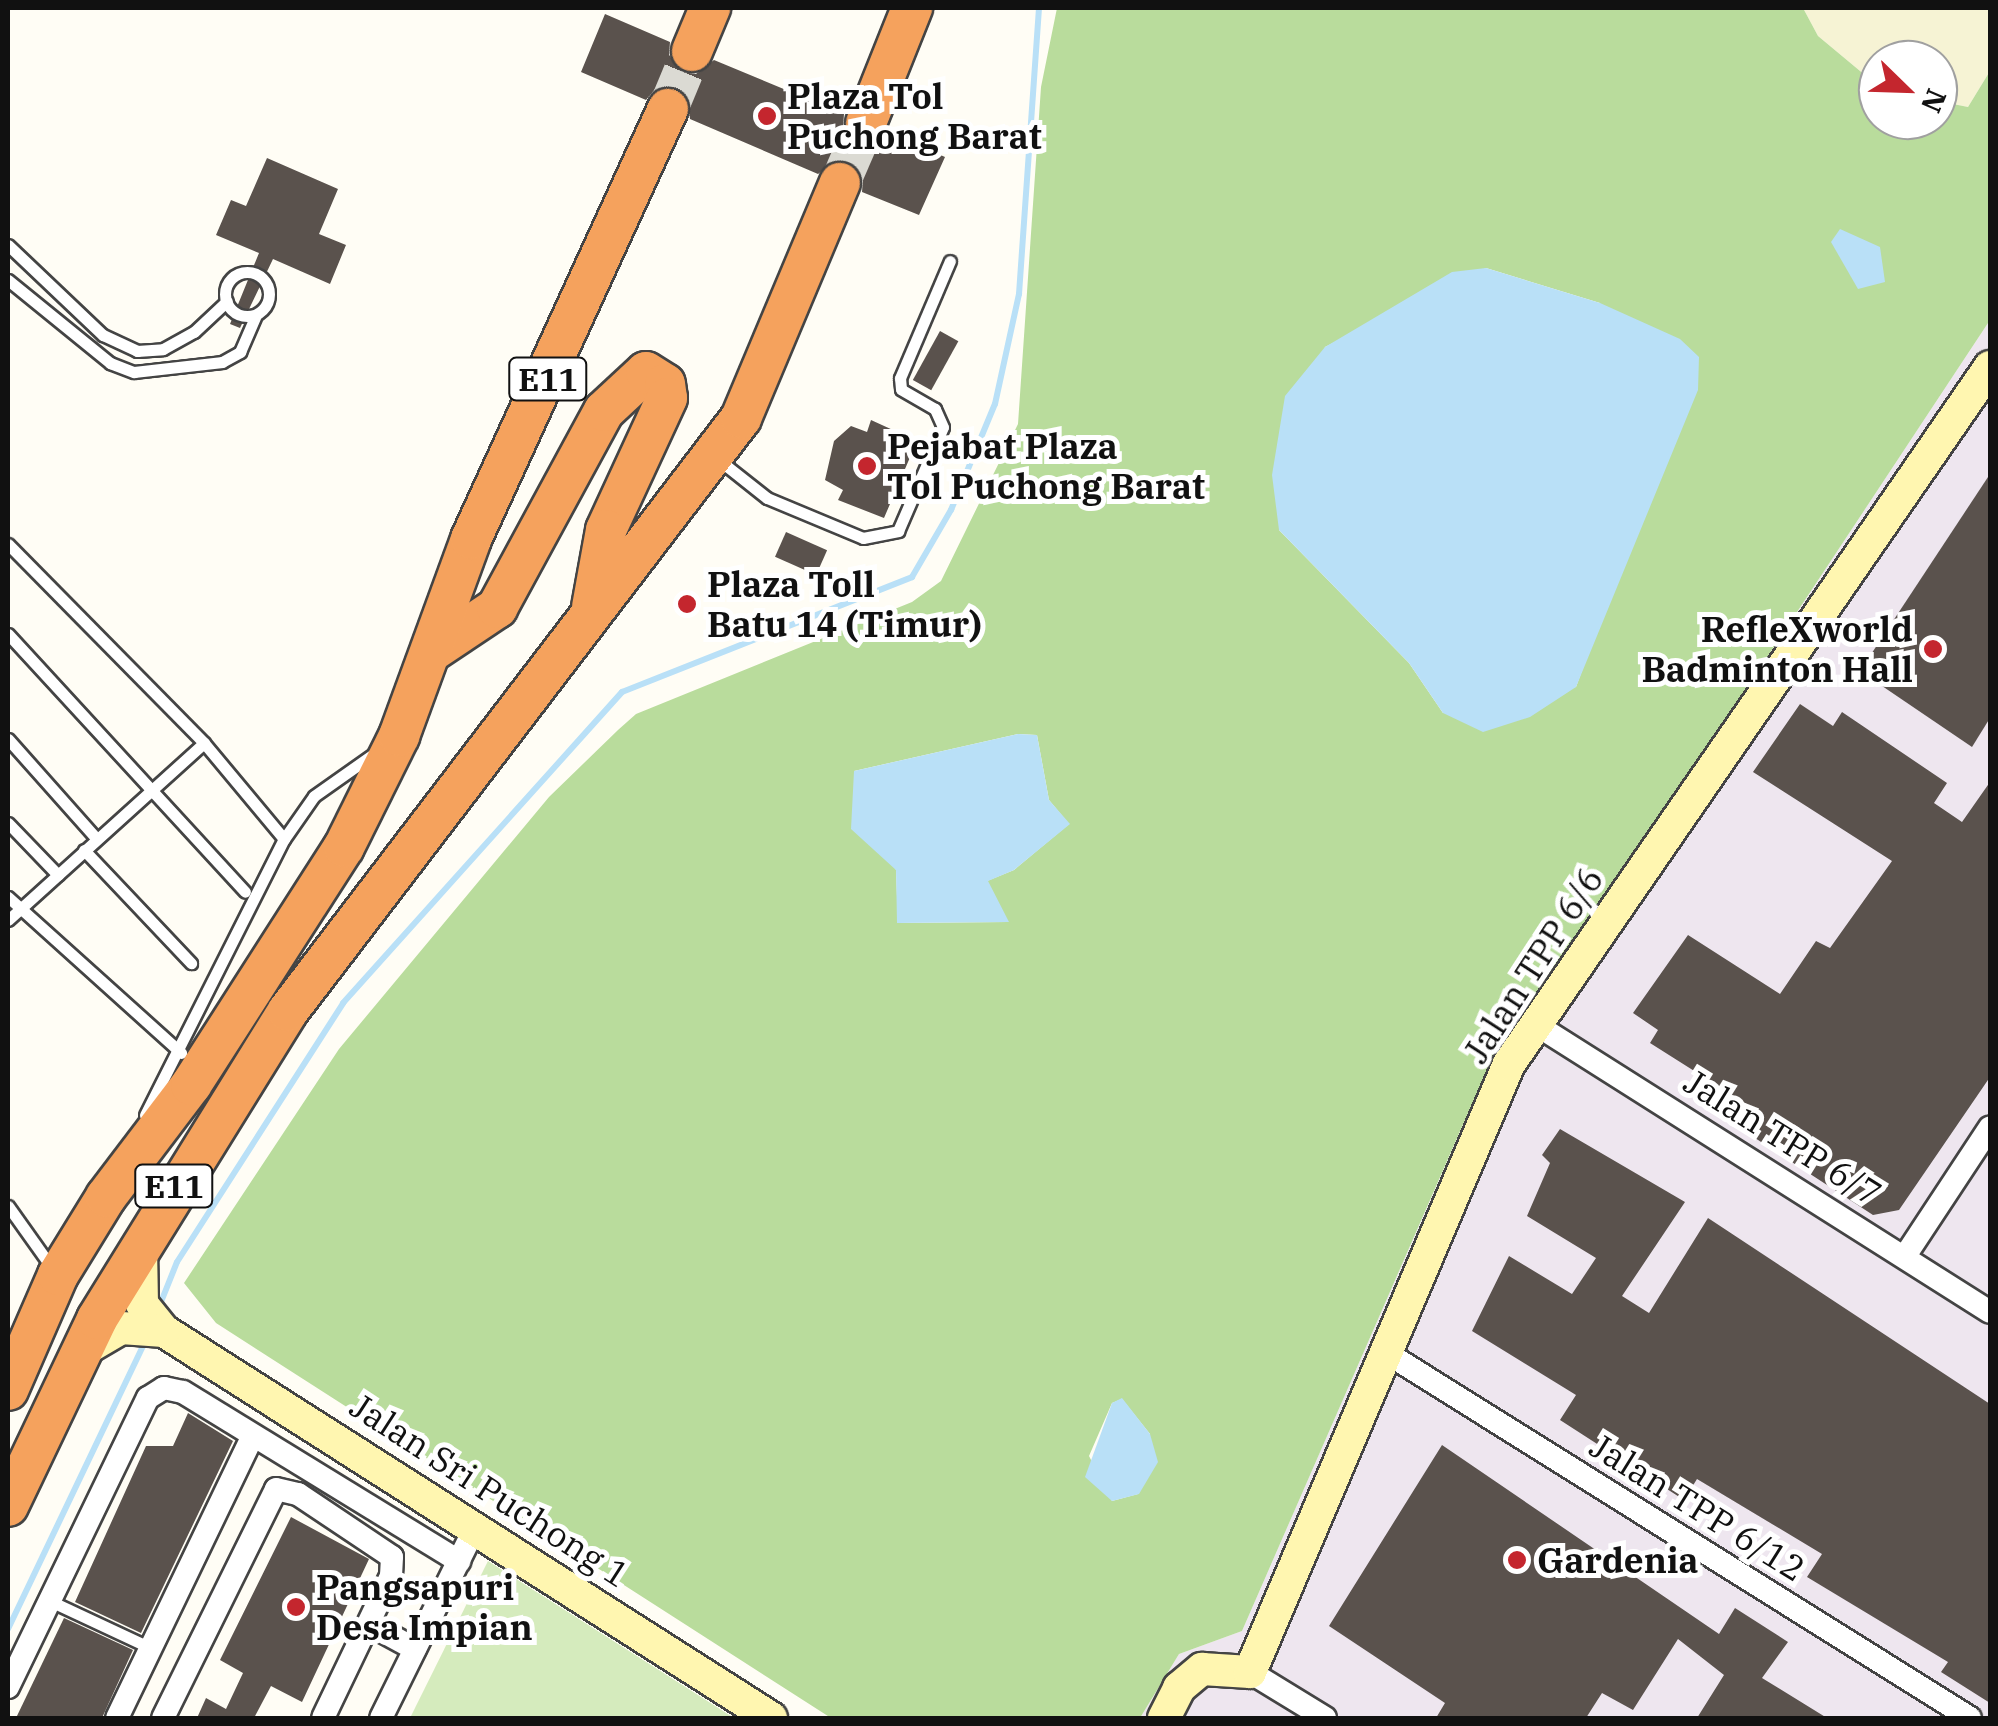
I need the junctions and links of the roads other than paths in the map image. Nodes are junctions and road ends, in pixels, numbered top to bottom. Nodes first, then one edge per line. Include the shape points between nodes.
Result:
1 (710, 8) edge
2 (912, 8) edge
3 (692, 51) tunnel mouth
4 (668, 109) tunnel mouth
5 (866, 123) tunnel mouth
6 (840, 183) tunnel mouth
7 (8, 245) edge
8 (950, 261) dead end
9 (8, 280) edge
10 (226, 301) junction
11 (256, 315) junction
12 (1990, 367) edge
13 (715, 457) junction
14 (8, 544) edge
15 (592, 610) junction
16 (8, 634) edge
17 (434, 650) junction
18 (399, 736) junction
19 (8, 739) edge
20 (204, 743) junction
21 (150, 788) junction
22 (8, 824) edge
23 (96, 838) junction
24 (284, 839) junction
25 (84, 850) junction
26 (58, 874) junction
27 (244, 892) dead end
28 (8, 898) edge
29 (20, 909) junction
30 (8, 920) edge
31 (191, 963) dead end
32 (1535, 1024) junction
33 (180, 1054) junction
34 (1990, 1127) edge
35 (124, 1170) junction
36 (8, 1206) edge
37 (142, 1242) junction
38 (1905, 1256) junction
39 (58, 1275) junction
40 (1990, 1312) edge
41 (150, 1324) junction
42 (82, 1351) junction
43 (1390, 1355) junction
44 (8, 1390) edge
45 (252, 1436) junction
46 (289, 1459) junction
47 (276, 1489) junction
48 (8, 1506) edge
49 (475, 1528) junction
50 (459, 1561) junction
51 (48, 1600) junction
52 (369, 1624) junction
53 (151, 1648) junction
54 (416, 1650) junction
55 (1250, 1672) junction
56 (8, 1687) edge
57 (118, 1718) edge
58 (163, 1718) edge
59 (323, 1718) edge
60 (382, 1718) edge
61 (771, 1718) edge
62 (1164, 1718) edge
63 (1325, 1718) edge
64 (1970, 1718) edge

1 - 3 highway
2 - 5 highway
4 - 17 highway, E11 via 471,539
6 - 13 highway, E11 via 749,400
7 - 10 lane via 103,335 137,351 162,349 194,332
8 - 13 lane via 900,378 901,388 936,409 943,427 898,531 863,538 767,498
9 - 11 lane via 110,363 134,372 222,362 240,352
10 - 11 lane via 235,312
10 - 11 lane via 230,280 256,274 269,298
12 - 32 street, Jalan TPP 6/6
13 - 15 highway, E11
14 - 20 lane
15 - 17 highway via 606,530 666,398 665,384 646,372 604,411 497,608
15 - 37 highway, E11 via 288,1011
16 - 21 lane
17 - 18 highway, E11
18 - 24 lane via 314,796
18 - 35 highway, E11 via 344,847 269,968
19 - 23 lane
20 - 21 lane
20 - 24 lane
21 - 23 lane
21 - 27 lane
22 - 26 lane
23 - 25 lane
24 - 33 lane
25 - 26 lane
25 - 31 lane
26 - 29 lane
28 - 29 lane
29 - 30 lane
29 - 33 lane
32 - 38 street, Jalan TPP 6/7
32 - 43 street, Jalan TPP 6/6 via 1509,1064
33 - 35 lane
34 - 38 street
35 - 39 highway, E11
36 - 39 lane
37 - 41 street
37 - 42 highway, E11
38 - 40 street, Jalan TPP 6/7
39 - 44 highway, E11
41 - 42 street
41 - 49 street, Jalan Sri Puchong 1
42 - 48 highway, E11
43 - 55 street, Jalan TPP 6/6
43 - 64 street, Jalan TPP 6/12
45 - 46 street
45 - 51 street via 183,1392 154,1391
45 - 53 street
46 - 47 street
46 - 50 street
47 - 52 street via 298,1494 392,1556 392,1576
47 - 58 street
49 - 50 street
49 - 61 street, Jalan Sri Puchong 1
50 - 54 street
51 - 53 lane
51 - 56 street
52 - 54 street
52 - 59 street
53 - 57 street
54 - 60 street
55 - 62 street via 1202,1669 1178,1688
55 - 63 street

